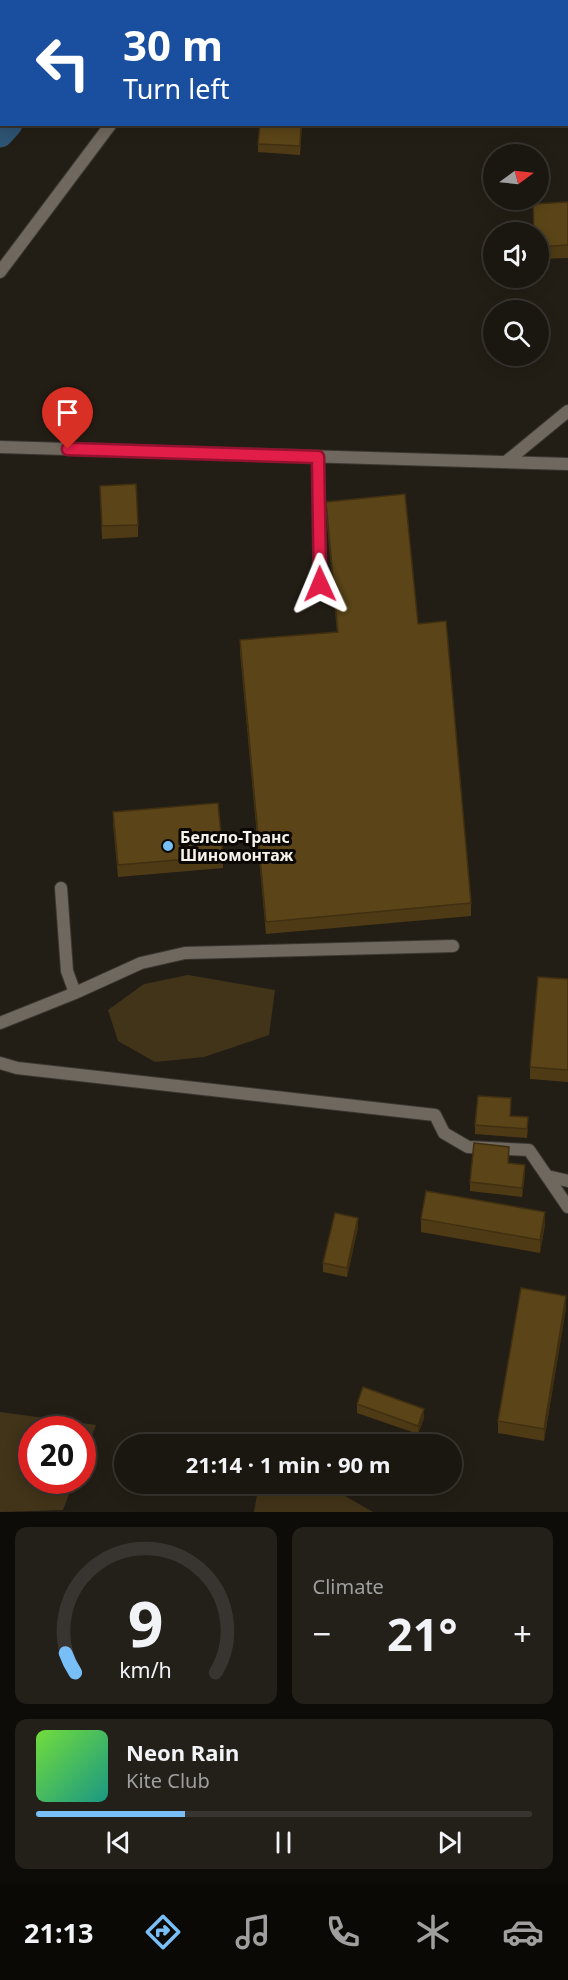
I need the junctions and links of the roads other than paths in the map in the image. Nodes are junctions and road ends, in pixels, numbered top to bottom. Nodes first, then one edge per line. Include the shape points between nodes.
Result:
1 (110, 126) edge
2 (0, 272) edge
3 (568, 411) edge
4 (0, 447) edge
5 (318, 457) junction
6 (507, 461) junction
7 (568, 464) edge
8 (320, 584) dead end
9 (61, 888) dead end
10 (453, 946) dead end
11 (75, 993) junction
12 (0, 1023) edge
13 (0, 1063) edge
14 (546, 1176) junction
15 (568, 1181) edge
16 (568, 1207) edge

1 - 2 lane
3 - 6 lane
4 - 5 lane
5 - 6 lane
5 - 8 lane
6 - 7 lane
9 - 11 lane via 67,971
10 - 11 lane via 185,953 141,963
11 - 12 lane
13 - 14 lane via 435,1116 444,1133 468,1147 529,1150
14 - 15 lane
14 - 16 lane

